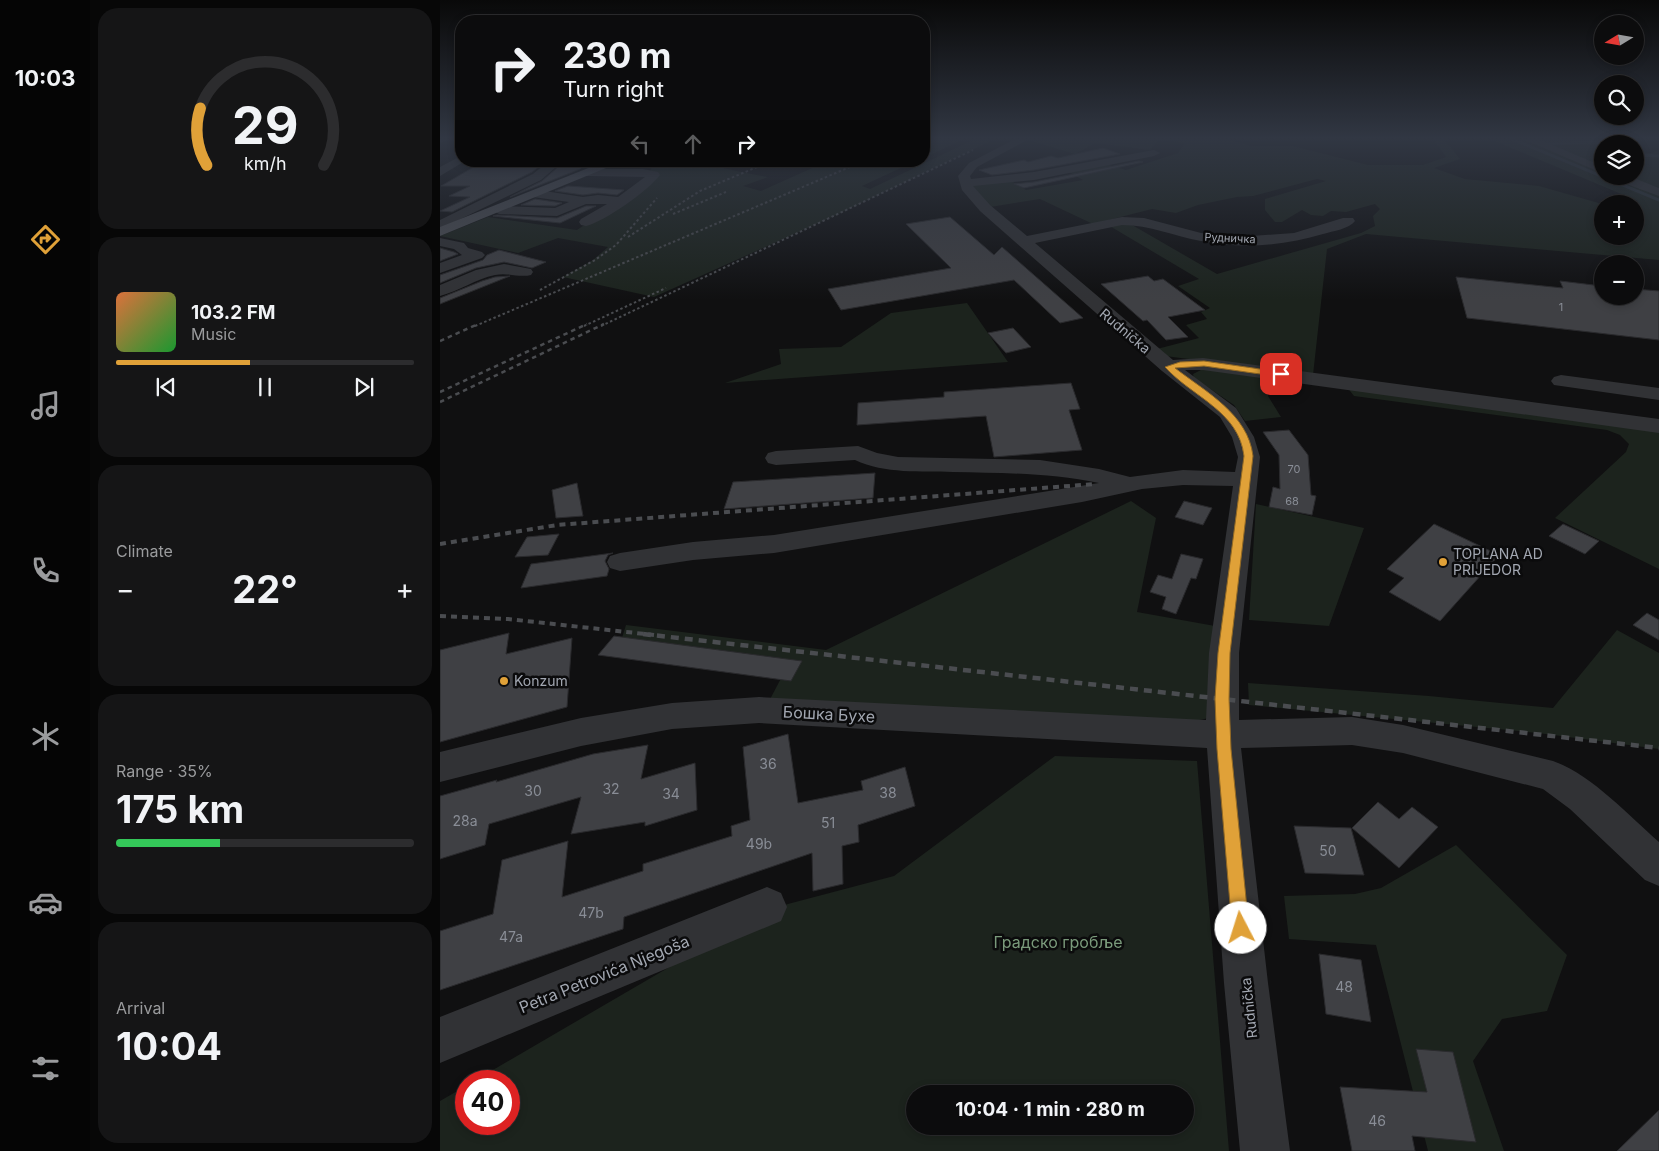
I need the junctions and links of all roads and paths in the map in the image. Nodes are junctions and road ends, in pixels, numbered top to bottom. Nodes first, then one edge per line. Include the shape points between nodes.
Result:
1 (505, 193) edge
2 (519, 193) edge
3 (633, 193) edge
4 (972, 193) edge
5 (538, 194) joint
6 (515, 195) dead end
7 (580, 200) junction
8 (620, 201) junction
9 (499, 210) junction
10 (1348, 221) dead end
11 (586, 222) dead end
12 (440, 225) edge
13 (440, 232) edge
14 (440, 242) edge
15 (1024, 242) junction
16 (463, 251) junction
17 (440, 259) edge
18 (440, 268) edge
19 (525, 272) dead end
20 (440, 291) edge
21 (1169, 367) junction
22 (1561, 382) dead end
23 (1659, 394) edge
24 (1659, 426) edge
25 (776, 458) dead end
26 (1245, 480) junction
27 (1128, 483) junction
28 (620, 562) dead end
29 (1223, 736) junction
30 (440, 767) edge
31 (1659, 867) edge
32 (767, 907) dead end
33 (440, 1040) edge
34 (1264, 1151) edge

1 - 12 street
2 - 6 street
3 - 8 street
4 - 15 street, Rudnička via 984,208
5 - 7 street
5 - 9 main road
7 - 8 street
7 - 9 street via 578,205 557,212
8 - 11 street
9 - 13 main road
10 - 15 street, Рудничка via 1311,233 1262,240 1222,240 1135,220
14 - 16 street via 459,246
15 - 21 street, Rudnička
16 - 17 street
16 - 18 street via 477,255
19 - 20 street via 503,268
21 - 24 street via 1204,364
21 - 26 street, Rudnička via 1233,419 1247,447
22 - 23 street
25 - 27 street via 858,453 898,464 1040,466
26 - 27 street via 1210,476
26 - 29 street, Rudnička via 1224,653
27 - 28 street via 1082,494 774,544
29 - 30 street, Бошка Бухе via 759,710 672,716 581,732
29 - 31 street, Бошка Бухе via 1352,731 1403,739 1553,776 1583,798
29 - 34 street, Rudnička
32 - 33 street, Petra Petrovića Njegoša

